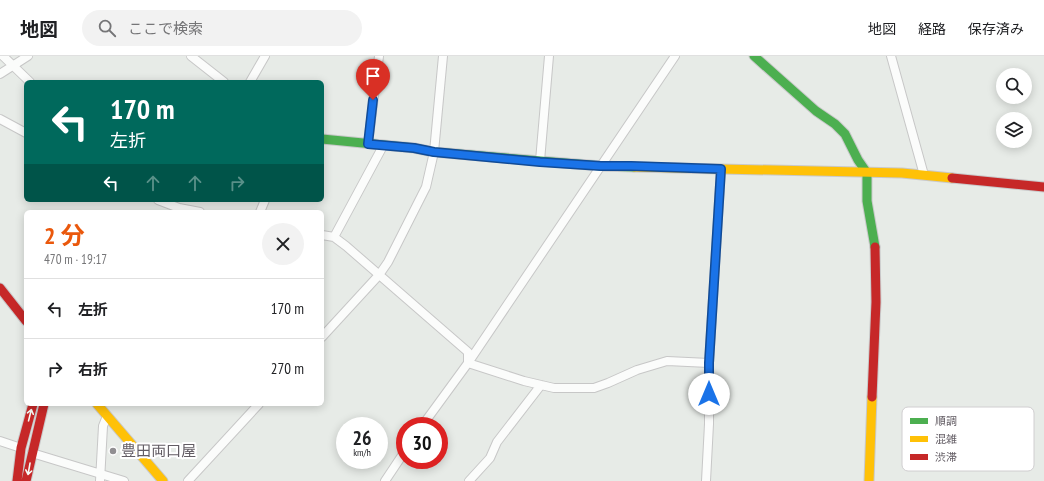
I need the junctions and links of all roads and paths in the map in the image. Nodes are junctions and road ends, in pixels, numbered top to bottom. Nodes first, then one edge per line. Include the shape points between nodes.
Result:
1 (3, 56) edge
2 (28, 56) edge
3 (192, 56) edge
4 (265, 56) edge
5 (378, 56) edge
6 (443, 56) edge
7 (550, 56) edge
8 (675, 56) edge
9 (754, 56) edge
10 (891, 56) edge
11 (13, 66) junction
12 (0, 74) edge
13 (28, 80) edge
14 (222, 80) edge
15 (251, 80) edge
16 (0, 120) edge
17 (24, 132) edge
18 (324, 139) edge
19 (368, 144) junction
20 (383, 146) junction
21 (434, 152) junction
22 (540, 162) junction
23 (601, 166) junction
24 (721, 169) junction
25 (868, 173) junction
26 (924, 175) junction
27 (1044, 187) edge
28 (162, 202) edge
29 (178, 210) edge
30 (324, 235) edge
31 (334, 237) junction
32 (379, 275) junction
33 (0, 288) edge
34 (24, 318) edge
35 (324, 335) edge
36 (468, 363) junction
37 (709, 363) junction
38 (541, 385) junction
39 (32, 406) edge
40 (44, 406) edge
41 (99, 406) edge
42 (257, 406) edge
43 (107, 416) junction
44 (429, 417) edge
45 (0, 441) edge
46 (22, 448) junction
47 (32, 453) junction
48 (396, 464) edge
49 (100, 477) edge
50 (16, 481) edge
51 (26, 481) edge
52 (124, 481) edge
53 (163, 481) edge
54 (188, 481) edge
55 (385, 481) edge
56 (469, 481) edge
57 (706, 481) edge
58 (869, 481) edge

1 - 11 street
2 - 11 street
3 - 14 street
4 - 15 street
5 - 19 street
6 - 21 street
7 - 22 street
8 - 23 street
9 - 25 street via 845,134 858,160
10 - 26 street
11 - 12 street
11 - 13 street
16 - 17 street
18 - 19 street
19 - 20 street
20 - 21 street
20 - 31 street
21 - 22 street
21 - 32 street via 426,187
22 - 23 street
23 - 24 street
23 - 36 street
24 - 25 street
24 - 37 street
25 - 26 street
25 - 58 street via 867,201 876,251
26 - 27 street
28 - 29 street
30 - 31 street
31 - 32 street
32 - 35 street
32 - 36 street via 468,352
33 - 34 street
36 - 38 street
36 - 44 street
37 - 38 street via 666,361 594,388 554,388
37 - 57 street
38 - 56 street via 497,442 490,458
46 -> 39 street
40 - 47 street
41 - 43 street
42 - 54 street
43 - 49 street via 103,426
43 - 53 street
45 - 46 street
46 - 50 street
47 - 49 street
47 -> 51 street
48 - 55 street
49 - 52 street

